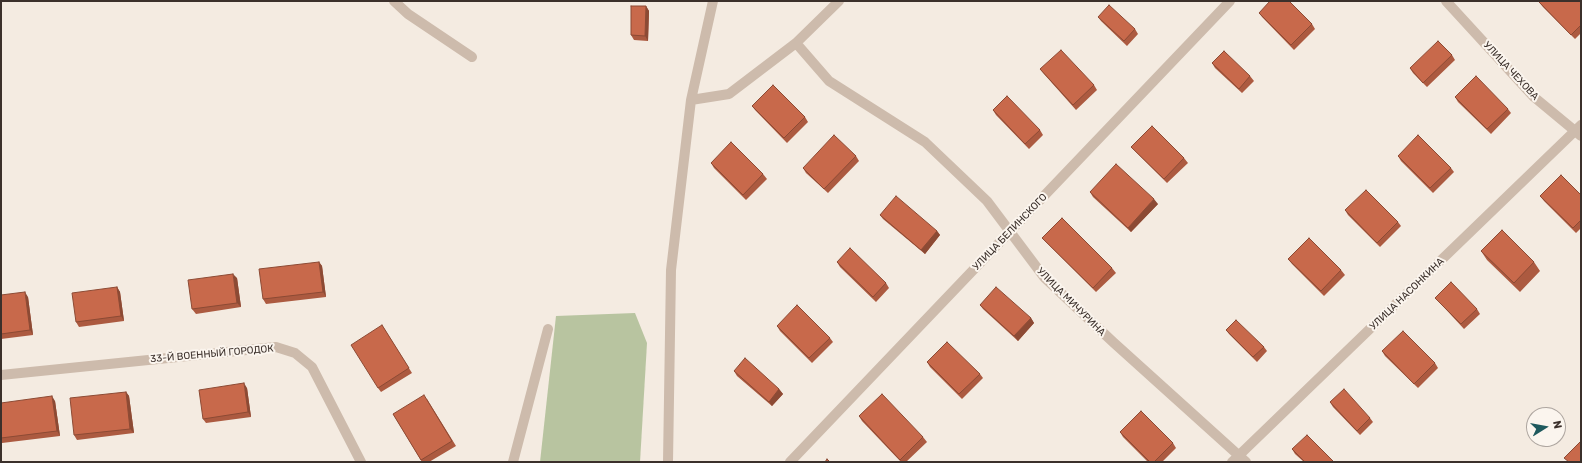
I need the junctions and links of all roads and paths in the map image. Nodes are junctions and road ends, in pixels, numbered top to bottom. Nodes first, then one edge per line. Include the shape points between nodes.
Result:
1 (394, 1) edge
2 (713, 1) edge
3 (839, 1) edge
4 (1230, 1) edge
5 (1446, 1) edge
6 (796, 43) junction
7 (472, 57) dead end
8 (691, 100) junction
9 (1579, 131) edge
10 (1010, 232) junction
11 (548, 329) dead end
12 (1, 375) edge
13 (1239, 460) edge
14 (361, 462) edge
15 (514, 462) edge
16 (668, 462) edge
17 (790, 462) edge

1 - 7 street via 408,14
2 - 8 street
3 - 6 street
4 - 10 street, УЛИЦА БЕЛИНСКОГО
5 - 9 street, УЛИЦА ЧЕХОВА via 1534,96
6 - 8 street via 729,94
6 - 10 street, УЛИЦА МИЧУРИНА via 830,81 925,142 987,201
8 - 16 street via 671,270
9 - 13 street, УЛИЦА НАСОНКИНА
10 - 13 street, УЛИЦА МИЧУРИНА via 1044,277
10 - 17 street, УЛИЦА БЕЛИНСКОГО
11 - 15 street
12 - 14 street, 33-Й ВОЕННЫЙ ГОРОДОК via 276,347 295,353 312,367

